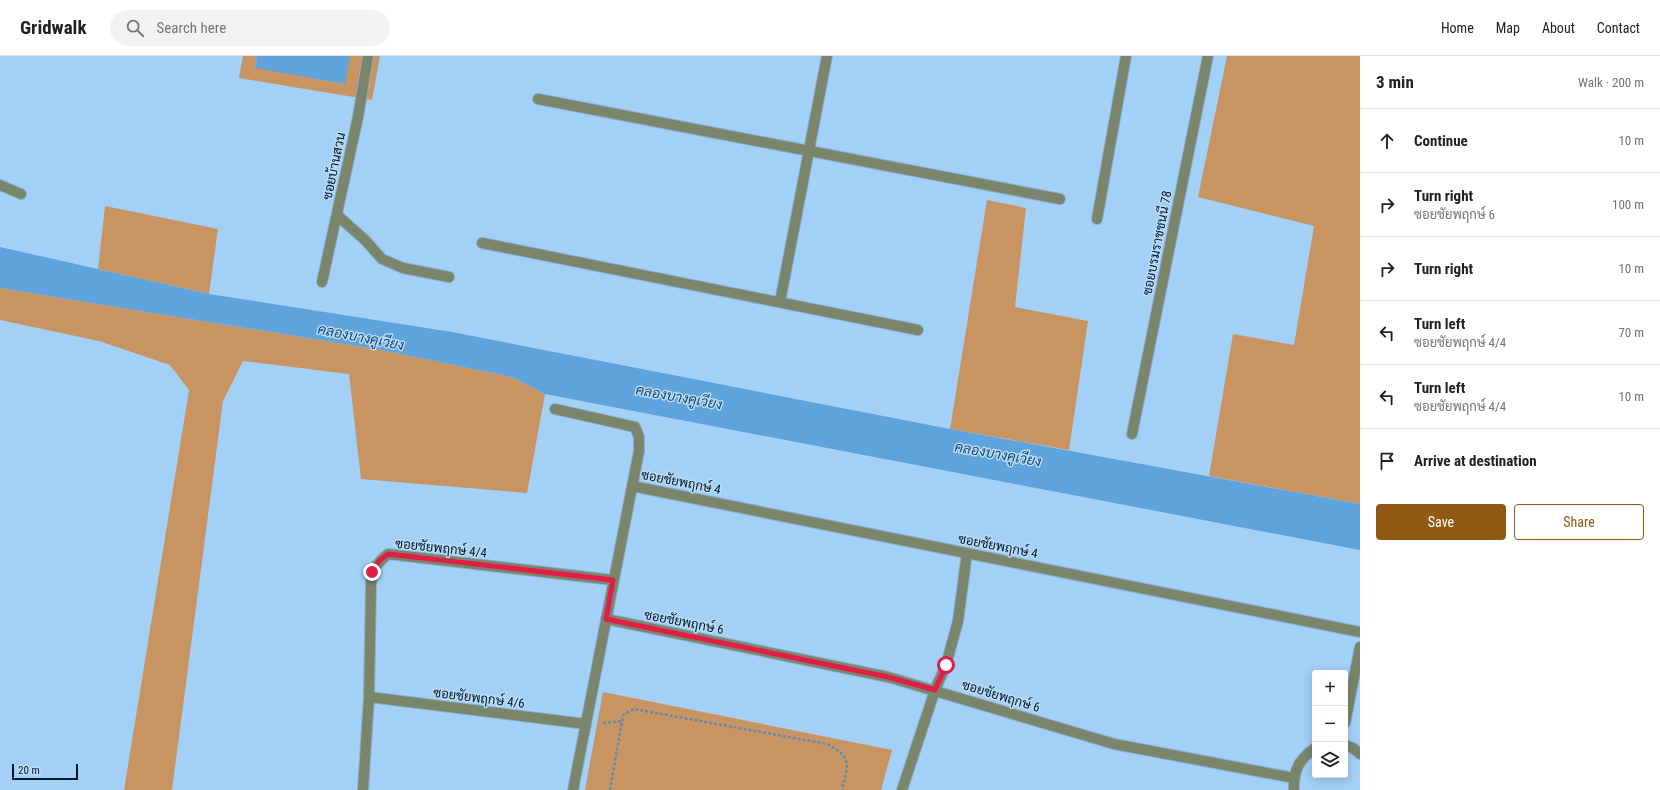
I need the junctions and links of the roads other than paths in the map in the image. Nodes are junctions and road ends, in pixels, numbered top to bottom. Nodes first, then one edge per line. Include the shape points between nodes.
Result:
1 (368, 56) edge
2 (827, 56) edge
3 (1126, 56) edge
4 (1208, 56) edge
5 (538, 99) dead end
6 (809, 151) junction
7 (0, 184) edge
8 (21, 194) dead end
9 (1060, 199) dead end
10 (337, 215) junction
11 (1097, 218) dead end
12 (482, 243) dead end
13 (449, 277) dead end
14 (322, 282) dead end
15 (780, 302) junction
16 (918, 330) dead end
17 (555, 409) dead end
18 (1132, 434) dead end
19 (632, 486) junction
20 (967, 553) junction
21 (613, 580) junction
22 (606, 619) junction
23 (1360, 632) edge
24 (1360, 647) edge
25 (935, 690) junction
26 (369, 697) junction
27 (1348, 708) edge
28 (586, 724) junction
29 (1348, 746) edge
30 (1312, 750) edge
31 (1360, 754) edge
32 (1294, 778) junction
33 (363, 790) edge
34 (573, 790) edge
35 (902, 790) edge
36 (1294, 790) edge

1 - 10 street, ซอยบ้านสวน
2 - 6 street
3 - 11 street
4 - 18 street, ซอยบรมราชชนนี 78
5 - 6 street
6 - 9 street
6 - 15 street
7 - 8 street
10 - 13 street via 382,259 403,268
10 - 14 street, ซอยบ้านสวน
12 - 15 street
15 - 16 street
17 - 19 street via 635,427 639,436 639,451
19 - 20 street, ซอยชัยพฤกษ์ 4
19 - 21 street
20 - 23 street, ซอยชัยพฤกษ์ 4
20 - 25 street via 958,621 946,665
21 - 22 street
21 - 26 street, ซอยชัยพฤกษ์ 4/4 via 388,554 379,561 372,572
22 - 25 street, ซอยชัยพฤกษ์ 6 via 888,677
22 - 28 street
24 - 27 street
25 - 32 street, ซอยชัยพฤกษ์ 6 via 1114,744
25 - 35 street
26 - 28 street, ซอยชัยพฤกษ์ 4/6
26 - 33 street, ซอยชัยพฤกษ์ 4/4
28 - 34 street
29 - 31 street
30 - 32 street via 1297,766
32 - 36 street

